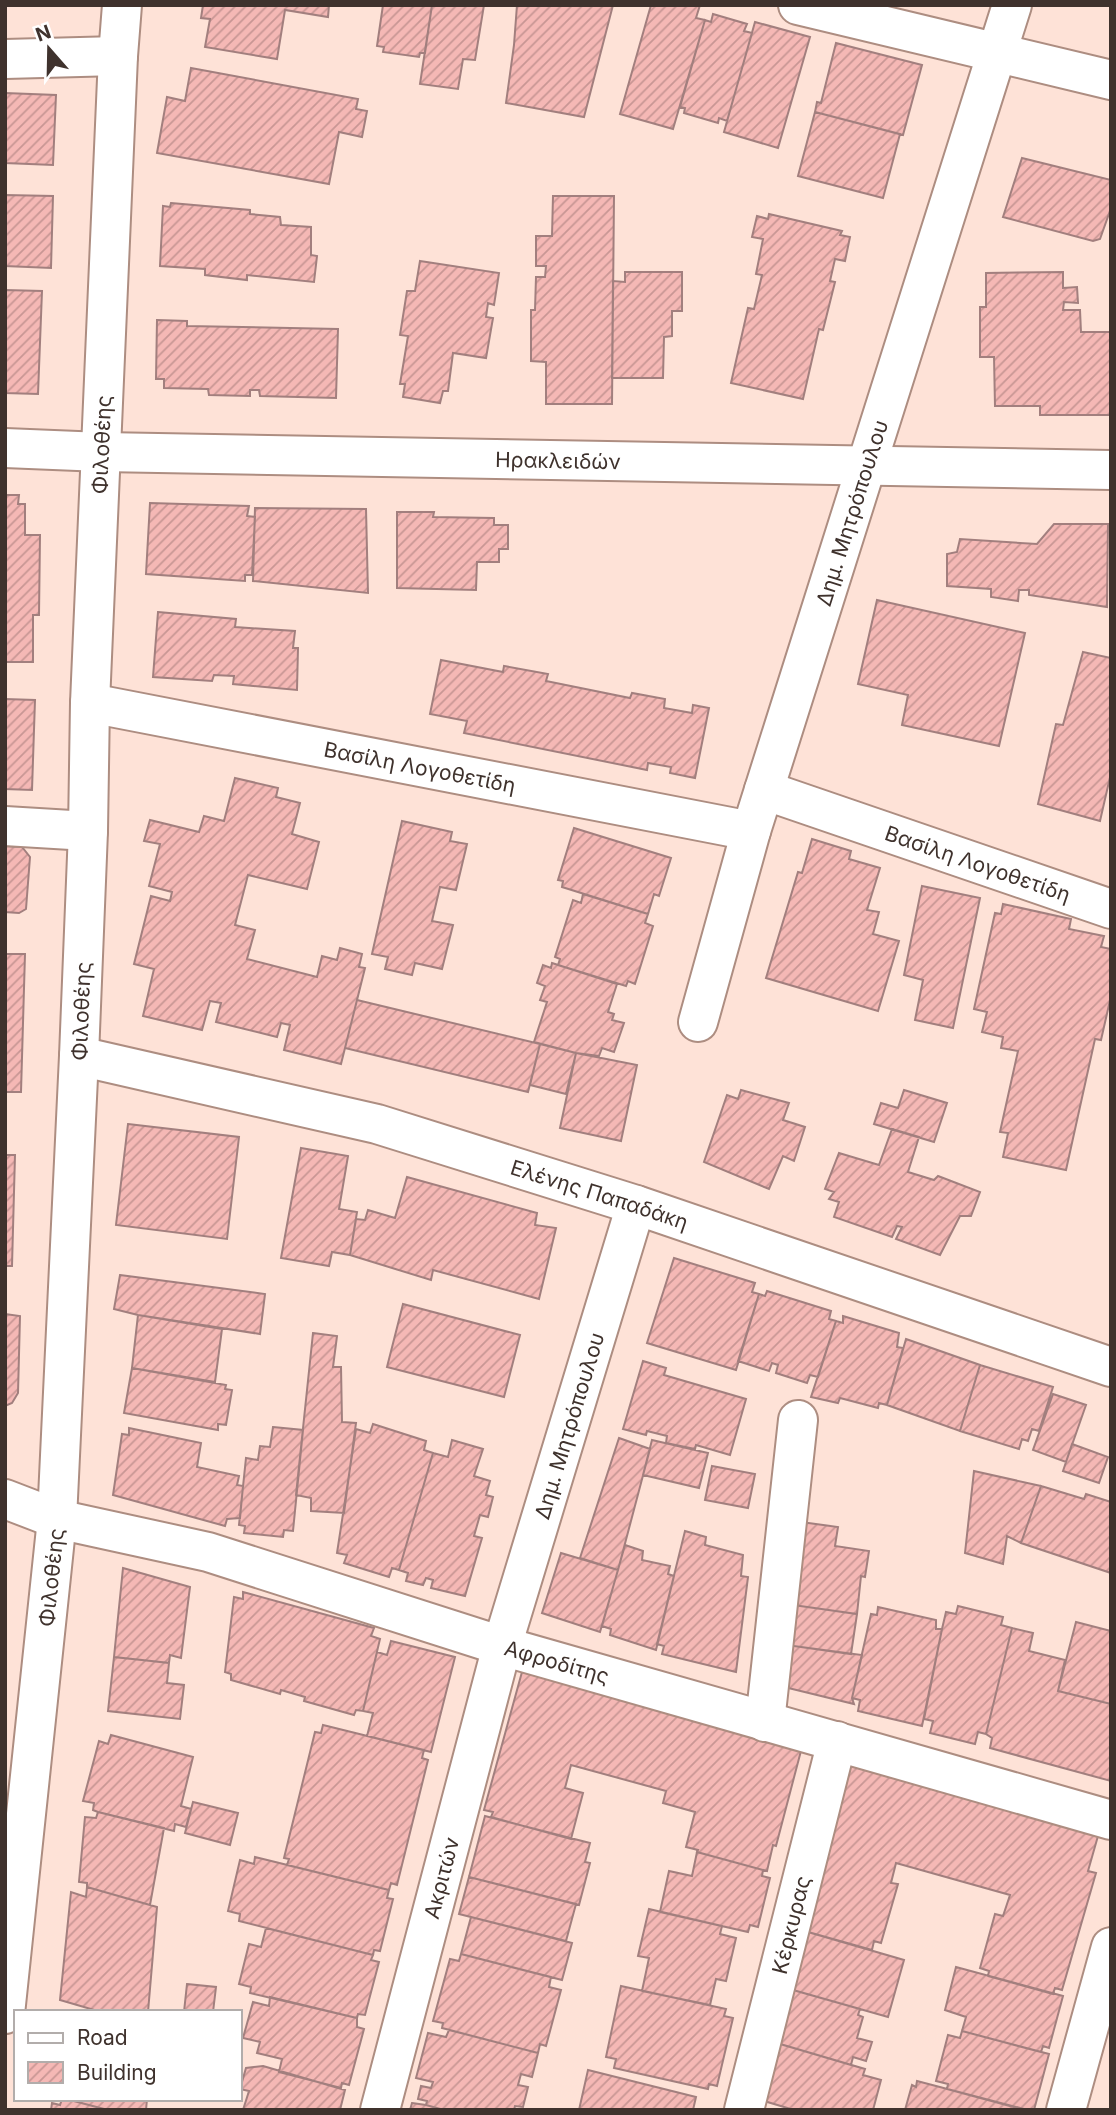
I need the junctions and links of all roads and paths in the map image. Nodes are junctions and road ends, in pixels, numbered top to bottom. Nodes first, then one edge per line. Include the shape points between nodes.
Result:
1 (122, 5) edge
2 (798, 5) edge
3 (1012, 5) edge
4 (998, 52) junction
5 (118, 56) junction
6 (5, 60) edge
7 (1111, 80) edge
8 (5, 448) edge
9 (102, 452) junction
10 (866, 467) junction
11 (1111, 470) edge
12 (90, 703) junction
13 (764, 790) junction
14 (5, 826) edge
15 (88, 831) junction
16 (751, 831) junction
17 (1111, 909) edge
18 (698, 1022) dead end
19 (79, 1056) junction
20 (636, 1205) junction
21 (1111, 1367) edge
22 (798, 1420) dead end
23 (5, 1499) edge
24 (57, 1519) junction
25 (502, 1646) junction
26 (765, 1722) junction
27 (836, 1741) junction
28 (1111, 1820) edge
29 (1111, 1947) edge
30 (5, 2014) edge
31 (380, 2110) edge
32 (744, 2110) edge
33 (1066, 2110) edge

1 - 5 street, Φιλοθέης
2 - 4 street
3 - 4 street, Δημ. Μητρόπουλου
4 - 7 street
4 - 10 street, Δημ. Μητρόπουλου
5 - 6 street
5 - 9 street, Φιλοθέης
8 - 9 street, Ηρακλειδών
9 - 10 street, Ηρακλειδών
9 - 12 street, Φιλοθέης
10 - 11 street, Ηρακλειδών
10 - 13 street, Δημ. Μητρόπουλου
12 - 15 street, Φιλοθέης
12 - 16 street, Βασίλη Λογοθετίδη
13 - 16 street, Δημ. Μητρόπουλου
13 - 17 street, Βασίλη Λογοθετίδη
14 - 15 street
15 - 19 street, Φιλοθέης
16 - 18 street, Δημ. Μητρόπουλου
19 - 20 street, Ελένης Παπαδάκη via 377,1124
19 - 24 street, Φιλοθέης
20 - 21 street, Ελένης Παπαδάκη
20 - 25 street, Δημ. Μητρόπουλου
22 - 26 street
23 - 24 street, Αφροδίτης
24 - 25 street, Αφροδίτης via 208,1552
24 - 30 street, Φιλοθέης
25 - 26 street, Αφροδίτης
25 - 31 street, Ακριτών
26 - 27 street, Αφροδίτης
27 - 28 street, Αφροδίτης
27 - 32 street, Κέρκυρας
29 - 33 street

